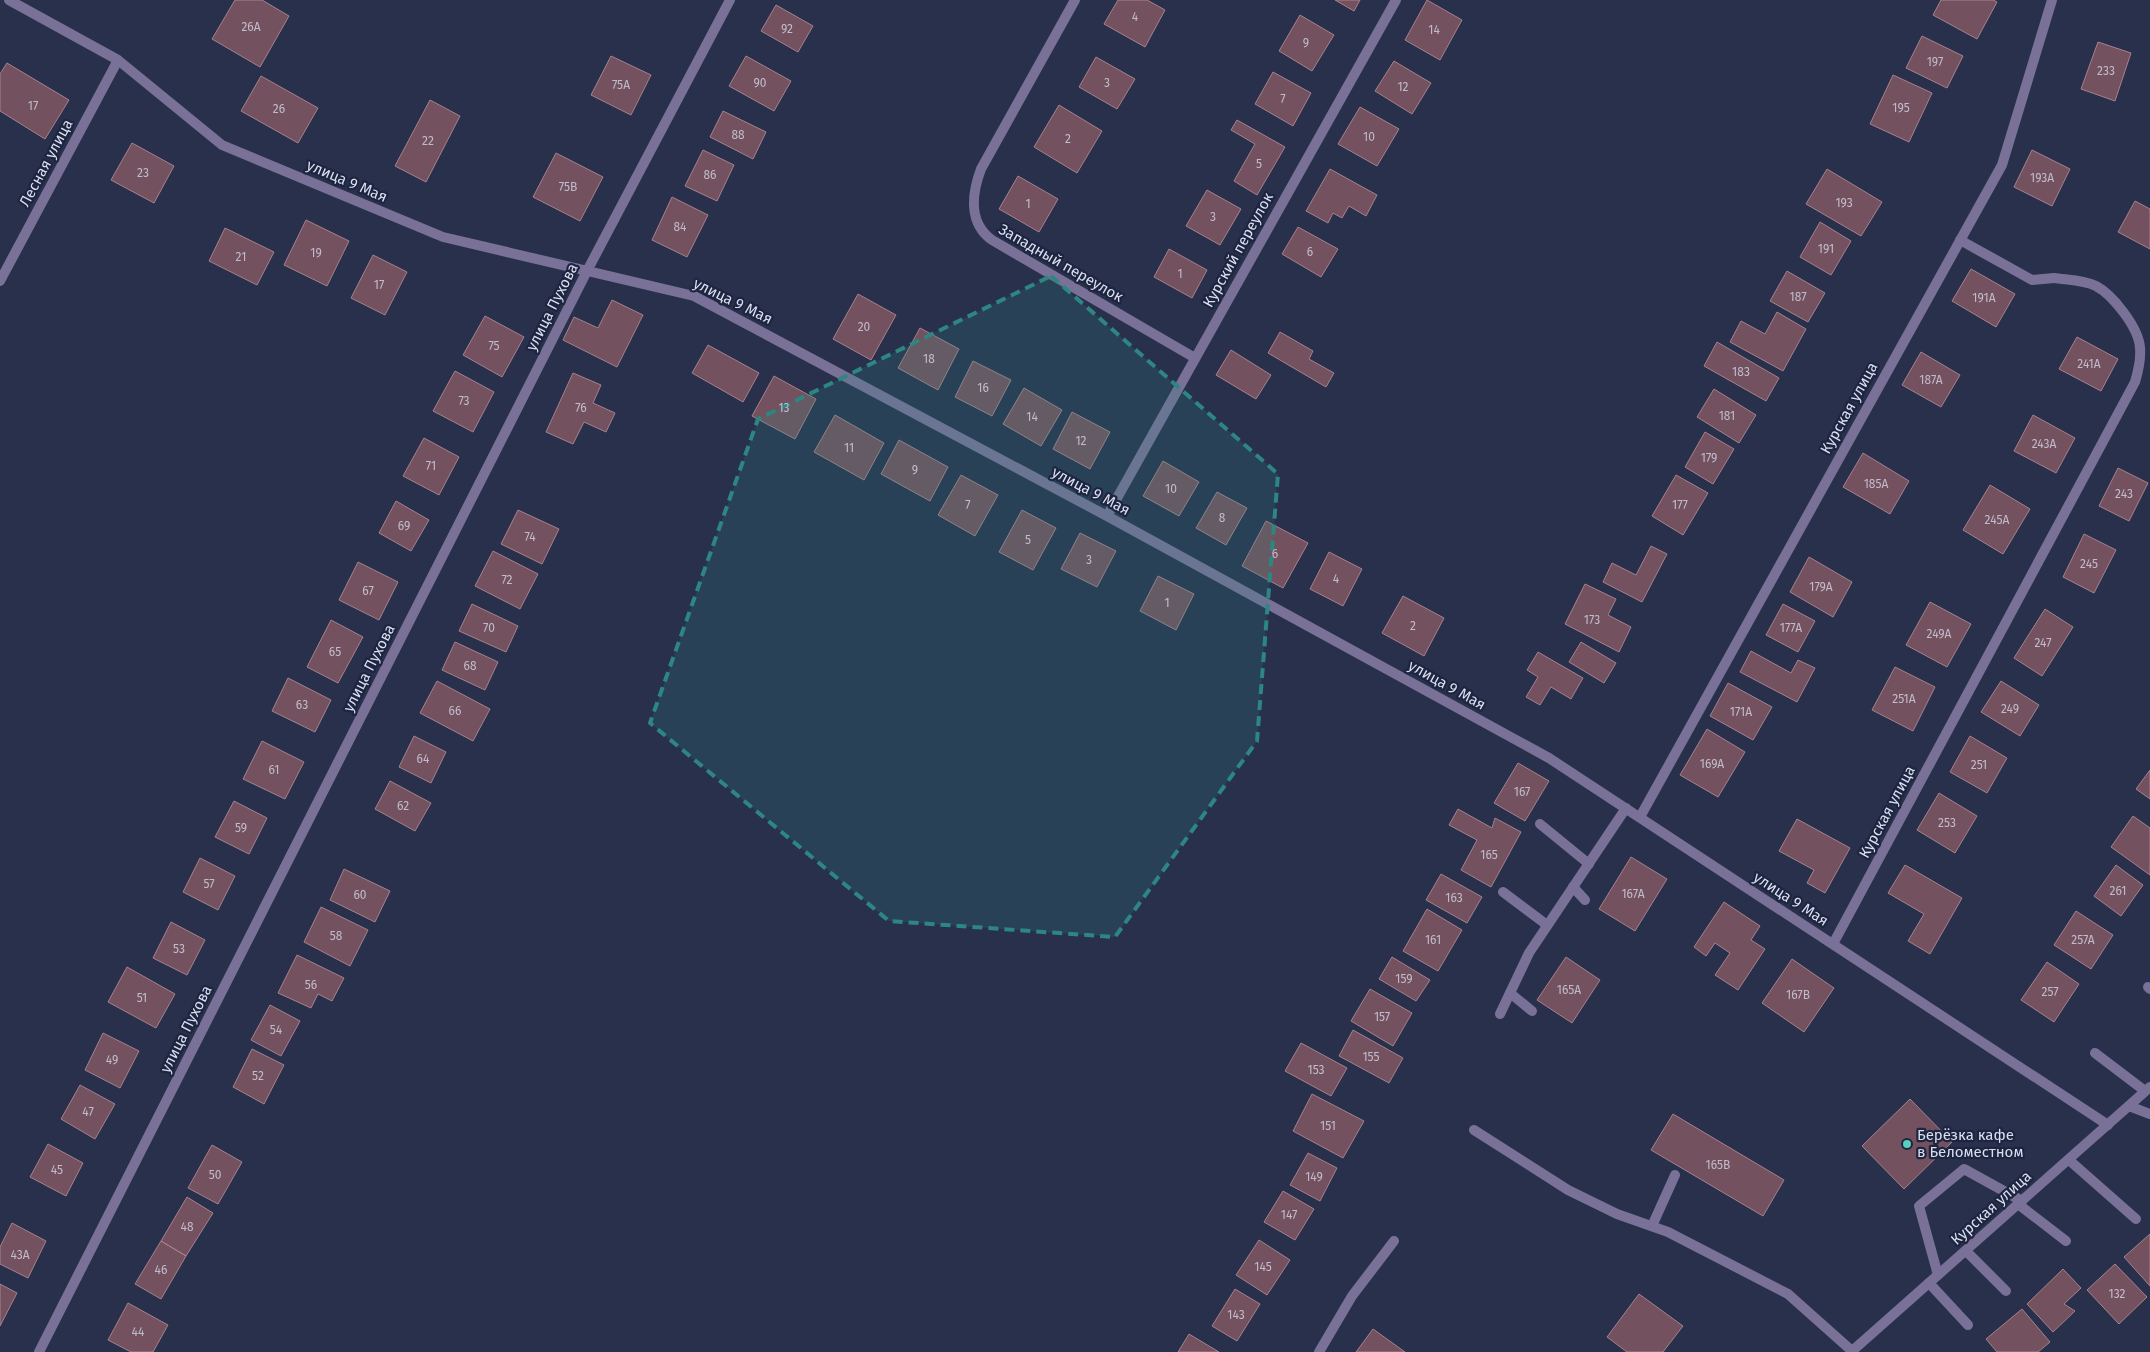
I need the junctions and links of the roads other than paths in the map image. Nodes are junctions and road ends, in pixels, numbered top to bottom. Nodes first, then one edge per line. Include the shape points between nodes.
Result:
1 (9, 0) edge
2 (730, 0) edge
3 (1075, 0) edge
4 (1396, 0) edge
5 (2052, 0) edge
6 (118, 60) junction
7 (1960, 240) junction
8 (587, 271) junction
9 (0, 281) edge
10 (1195, 358) junction
11 (1107, 516) junction
12 (1626, 808) junction
13 (1640, 817) junction
14 (1540, 824) dead end
15 (1589, 864) junction
16 (1573, 887) junction
17 (1502, 892) dead end
18 (1585, 900) dead end
19 (1547, 925) junction
20 (1833, 944) junction
21 (1510, 993) junction
22 (1532, 1011) dead end
23 (1500, 1014) dead end
24 (2095, 1053) dead end
25 (2148, 1089) edge
26 (2129, 1106) junction
27 (2150, 1114) edge
28 (2108, 1125) junction
29 (1474, 1130) dead end
30 (2068, 1160) junction
31 (1675, 1175) dead end
32 (2020, 1202) junction
33 (2136, 1219) dead end
34 (1652, 1226) junction
35 (1394, 1241) dead end
36 (2066, 1241) dead end
37 (1966, 1251) junction
38 (1938, 1275) junction
39 (1929, 1283) junction
40 (2006, 1290) dead end
41 (1968, 1325) dead end
42 (1852, 1351) edge
43 (39, 1352) edge
44 (1318, 1352) edge

1 - 6 street, улица 9 Мая
2 - 8 street, улица Пухова
3 - 10 street, Западный переулок via 981,169 974,192 977,221 992,240
4 - 10 street, Курский переулок
5 - 7 street, Курская улица via 2002,164
6 - 8 street, улица 9 Мая via 222,145 443,237
6 - 9 street, Лесная улица
7 - 13 street, Курская улица
7 - 20 street, Курская улица via 2032,280 2054,278 2095,286 2109,296 2130,322 2138,338 2139,370
8 - 11 street, улица 9 Мая via 694,296
8 - 43 street, улица Пухова
10 - 11 street, Курский переулок
11 - 12 street, улица 9 Мая via 1549,758
12 - 13 street, улица 9 Мая
12 - 15 street
13 - 20 street, улица 9 Мая
14 - 15 street
15 - 16 street
16 - 18 street
16 - 19 street
17 - 19 street
19 - 21 street
20 - 28 street, улица 9 Мая
21 - 22 street
21 - 23 street
24 - 25 street
25 - 26 street, Курская улица
26 - 27 street
26 - 28 street, Курская улица
28 - 30 street, Курская улица
29 - 34 street via 1568,1190 1617,1214
30 - 32 street, Курская улица
30 - 33 street
31 - 34 street
32 - 36 street
32 - 37 street, Курская улица
32 - 38 street via 1964,1169 1920,1206
34 - 42 street via 1788,1294
35 - 44 street via 1352,1296
37 - 38 street, Курская улица
37 - 40 street
38 - 39 street, Курская улица
39 - 41 street
39 - 42 street, Курская улица

